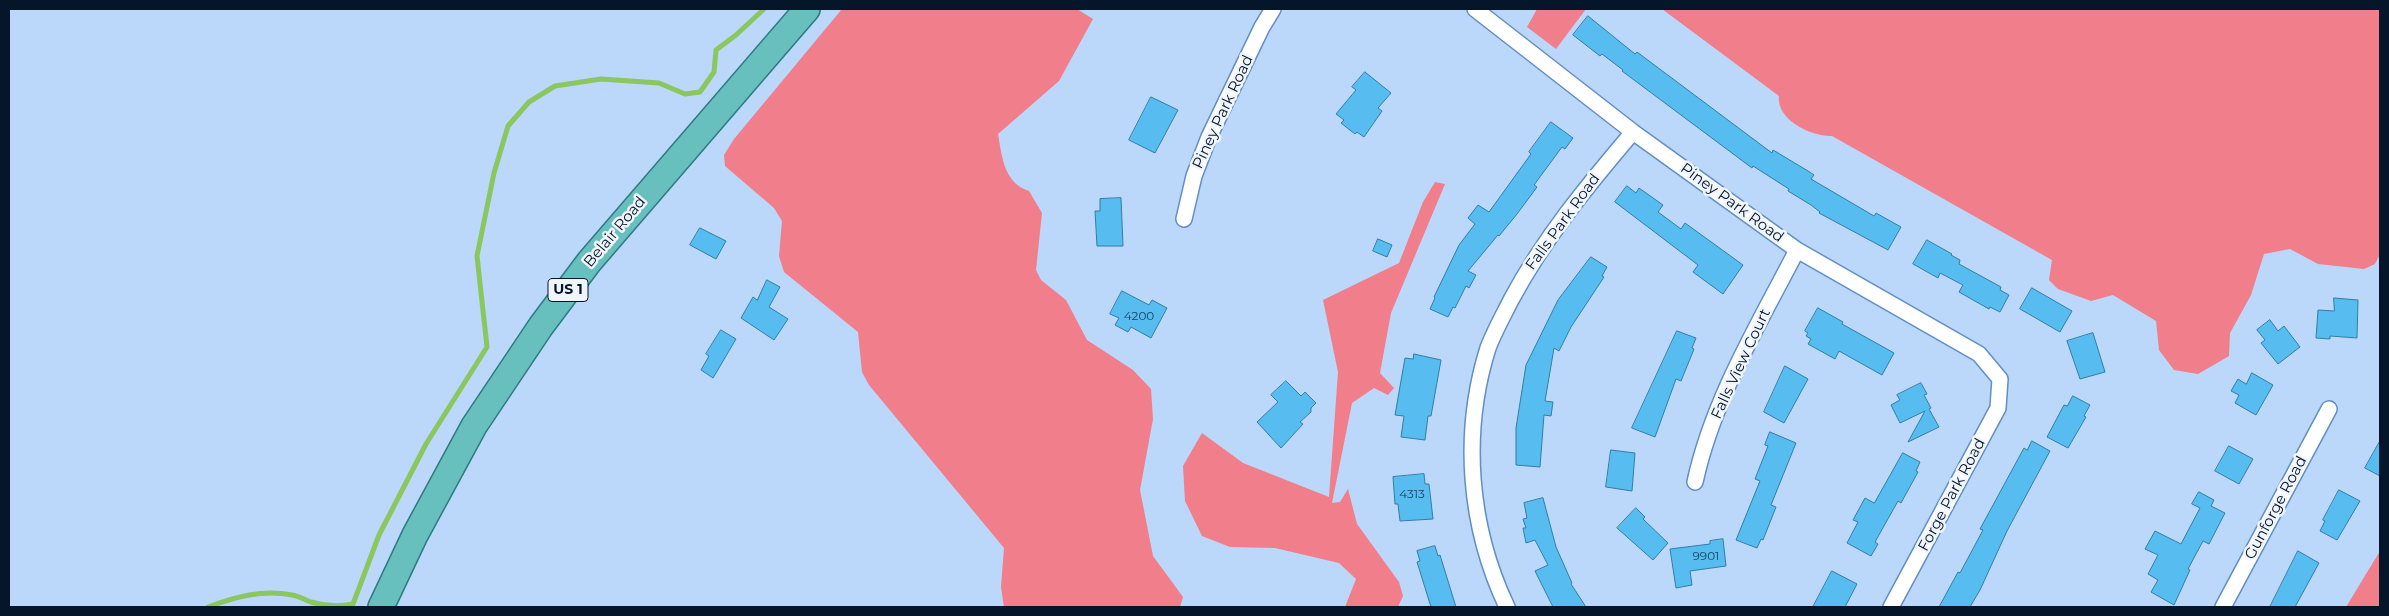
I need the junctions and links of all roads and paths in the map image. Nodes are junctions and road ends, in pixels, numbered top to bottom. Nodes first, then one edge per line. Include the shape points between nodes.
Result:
1 (806, 9) edge
2 (1273, 9) edge
3 (1475, 9) edge
4 (1633, 132) junction
5 (1184, 219) dead end
6 (1797, 250) junction
7 (2000, 379) joint
8 (2329, 409) dead end
9 (1695, 482) dead end
10 (381, 607) edge
11 (1507, 607) edge
12 (1891, 607) edge
13 (2223, 607) edge

1 - 10 highway, Belair Road / US 1 via 589,262 541,326 474,426 415,535
2 - 5 street, Piney Park Road via 1209,137 1194,176
3 - 4 street, Piney Park Road
4 - 6 street, Piney Park Road
4 - 11 street, Falls Park Road via 1540,250 1488,348 1473,417 1472,482 1487,553
6 - 7 street, Piney Park Road via 1979,354
6 - 9 street, Falls View Court via 1727,390 1701,456
7 - 12 street, Forge Park Road via 1998,408
8 - 13 street, Gunforge Road

